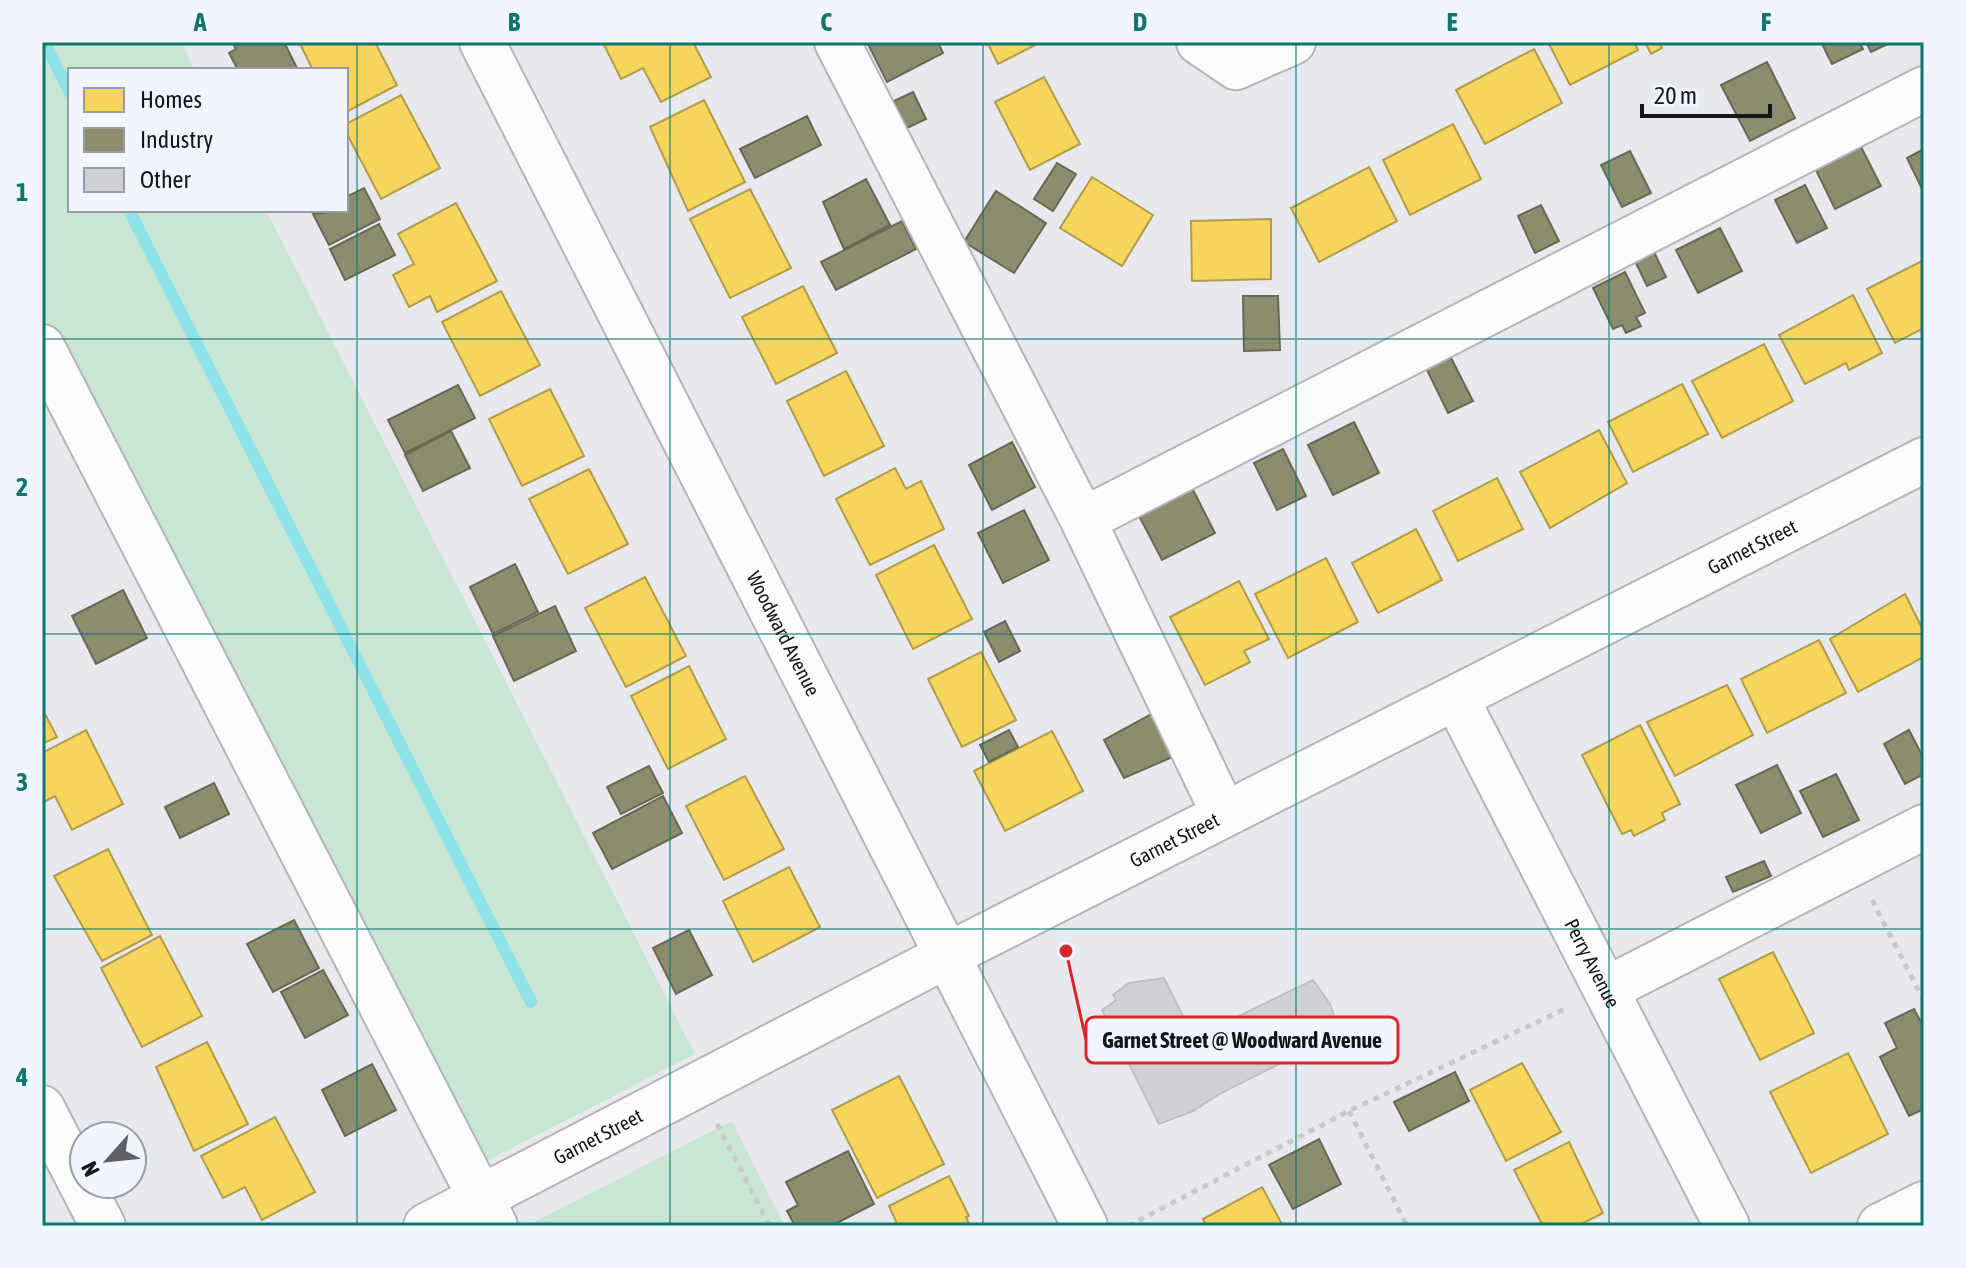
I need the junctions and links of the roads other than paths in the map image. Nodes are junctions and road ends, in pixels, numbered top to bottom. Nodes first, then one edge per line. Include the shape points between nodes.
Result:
1 (482, 42) edge
2 (837, 42) edge
3 (1199, 42) edge
4 (1293, 42) edge
5 (1924, 89) edge
6 (42, 347) edge
7 (1924, 460) edge
8 (1083, 520) junction
9 (1457, 700) junction
10 (1224, 814) junction
11 (1924, 827) edge
12 (946, 956) junction
13 (1607, 989) junction
14 (42, 1108) edge
15 (1924, 1204) edge
16 (488, 1212) edge
17 (103, 1226) edge
18 (426, 1226) edge
19 (1085, 1226) edge
20 (1727, 1226) edge
21 (1880, 1226) edge

1 - 12 street, Woodward Avenue
2 - 8 street
3 - 4 street via 1236,67
5 - 8 street
6 - 16 street
7 - 9 street, Garnet Street
8 - 10 street
9 - 10 street, Garnet Street
9 - 13 street, Perry Avenue
10 - 12 street, Garnet Street
11 - 13 street
12 - 16 street, Garnet Street via 698,1086
12 - 19 street, Woodward Avenue
13 - 20 street, Perry Avenue
14 - 17 street
15 - 21 street
16 - 18 street, Garnet Street

